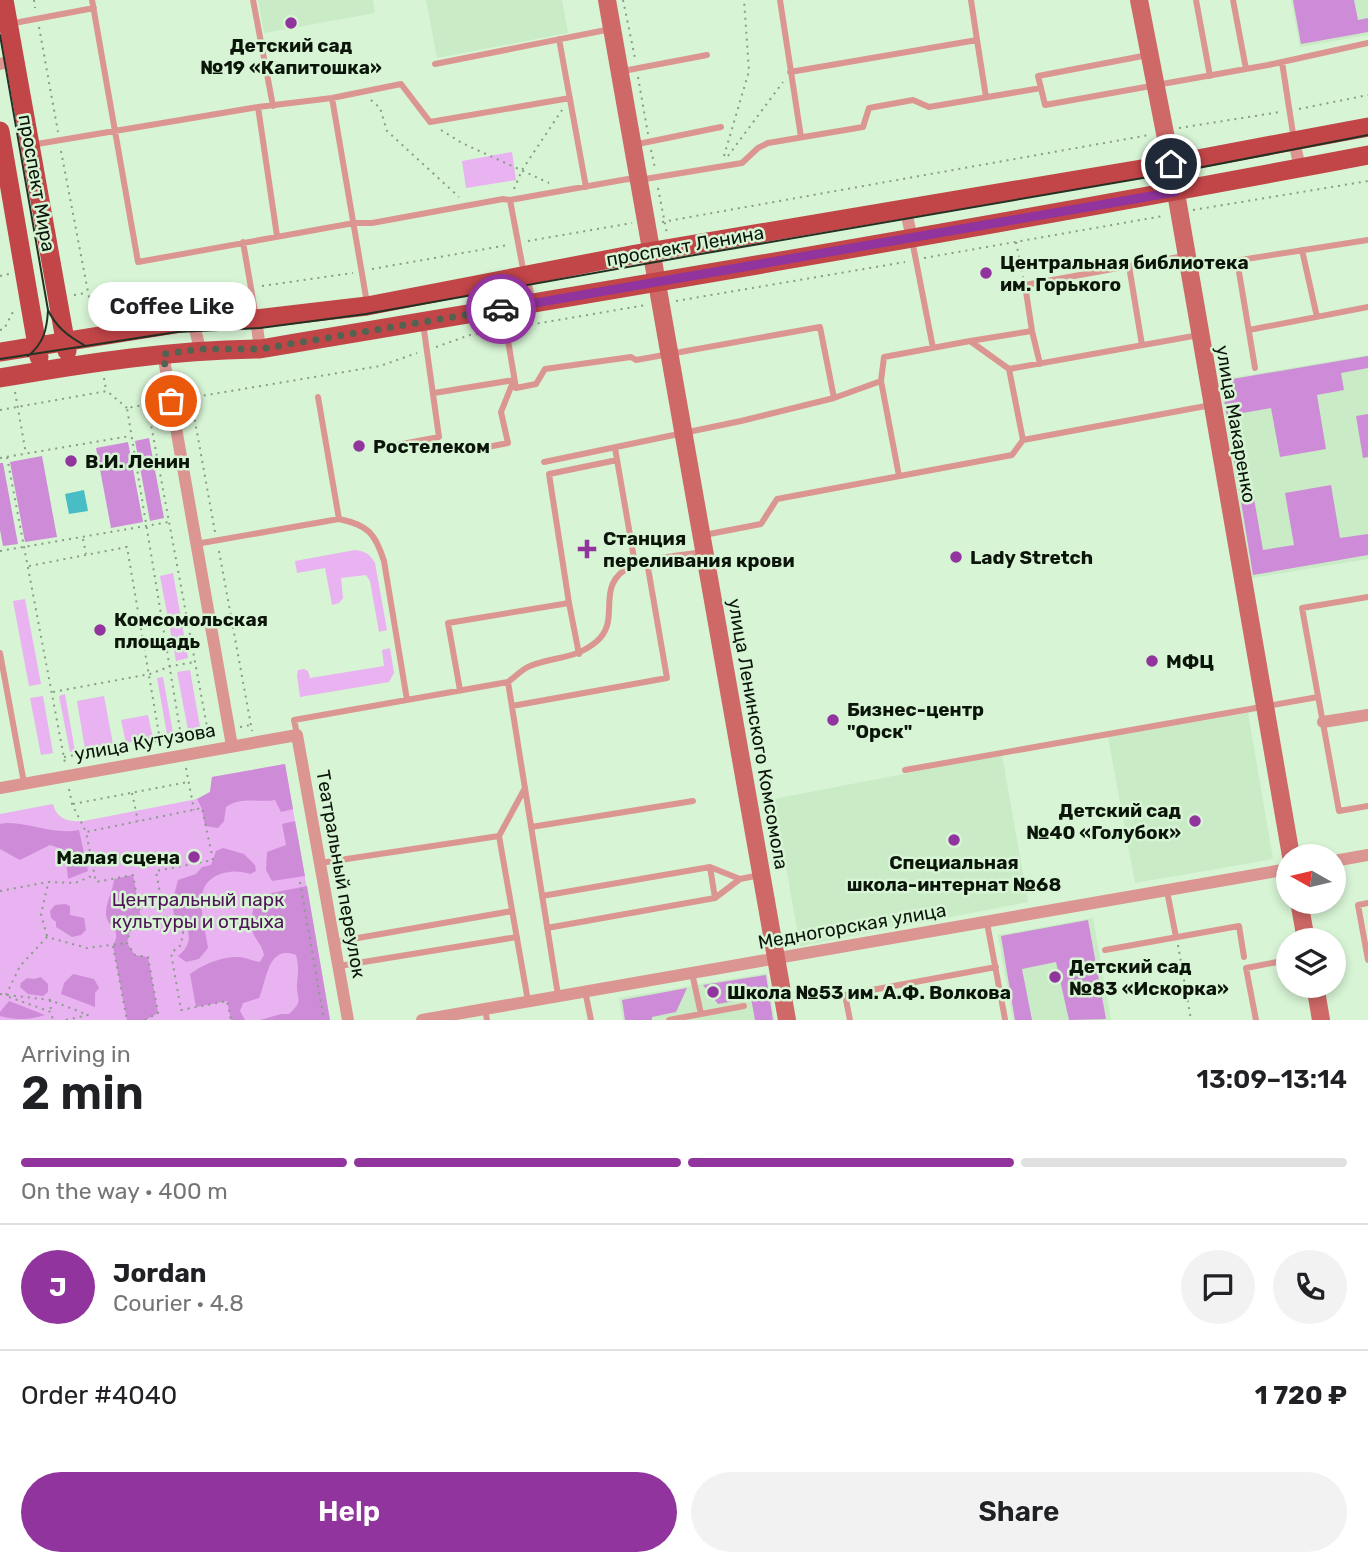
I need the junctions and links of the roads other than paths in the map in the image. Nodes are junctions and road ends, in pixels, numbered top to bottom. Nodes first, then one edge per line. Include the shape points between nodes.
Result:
1 (4, 0) edge
2 (92, 0) edge
3 (253, 0) edge
4 (607, 0) edge
5 (779, 0) edge
6 (971, 0) edge
7 (1139, 0) edge
8 (1196, 0) edge
9 (1233, 0) edge
10 (94, 8) junction
11 (4, 24) edge
12 (612, 29) junction
13 (559, 39) junction
14 (977, 40) junction
15 (1368, 43) edge
16 (707, 55) dead end
17 (1150, 55) junction
18 (1282, 62) junction
19 (7, 63) edge
20 (435, 64) dead end
21 (1246, 69) junction
22 (620, 72) junction
23 (790, 72) junction
24 (1210, 76) junction
25 (1156, 85) junction
26 (1041, 88) junction
27 (986, 97) junction
28 (332, 98) junction
29 (570, 98) junction
30 (273, 106) junction
31 (258, 107) junction
32 (721, 127) dead end
33 (1368, 127) edge
34 (114, 130) junction
35 (801, 137) junction
36 (2, 140) edge
37 (1294, 141) junction
38 (30, 145) junction
39 (632, 145) junction
40 (1368, 155) edge
41 (1171, 164) junction
42 (1300, 168) junction
43 (639, 180) junction
44 (586, 187) junction
45 (1175, 192) junction
46 (510, 200) junction
47 (905, 208) junction
48 (354, 223) junction
49 (277, 236) junction
50 (912, 239) junction
51 (1368, 240) edge
52 (243, 242) junction
53 (1302, 250) junction
54 (651, 251) junction
55 (1237, 260) junction
56 (1186, 262) junction
57 (1129, 266) junction
58 (524, 275) junction
59 (498, 280) junction
60 (657, 282) junction
61 (419, 296) junction
62 (530, 304) junction
63 (367, 306) junction
64 (1368, 307) edge
65 (503, 309) junction
66 (1317, 317) junction
67 (256, 319) junction
68 (193, 321) junction
69 (423, 322) junction
70 (370, 330) junction
71 (1249, 330) junction
72 (1032, 331) junction
73 (1199, 335) junction
74 (65, 341) junction
75 (970, 341) junction
76 (37, 345) junction
77 (1142, 345) junction
78 (933, 348) junction
79 (200, 349) junction
80 (260, 349) junction
81 (0, 352) edge
82 (163, 354) junction
83 (669, 354) junction
84 (1040, 364) junction
85 (70, 366) junction
86 (1255, 368) dead end
87 (1009, 369) junction
88 (41, 371) junction
89 (0, 378) edge
90 (514, 380) junction
91 (881, 381) junction
92 (434, 393) junction
93 (318, 397) dead end
94 (834, 398) junction
95 (1211, 405) junction
96 (683, 433) junction
97 (1023, 440) junction
98 (381, 448) dead end
99 (615, 448) junction
100 (467, 450) dead end
101 (617, 460) junction
102 (544, 462) dead end
103 (899, 476) junction
104 (339, 519) junction
105 (703, 543) junction
106 (196, 544) junction
107 (647, 562) junction
108 (635, 564) junction
109 (1368, 597) edge
110 (569, 603) junction
111 (0, 653) edge
112 (579, 654) junction
113 (508, 682) junction
114 (460, 690) junction
115 (1318, 697) junction
116 (407, 700) junction
117 (512, 706) junction
118 (1264, 706) junction
119 (1368, 715) edge
120 (1323, 722) junction
121 (297, 735) junction
122 (232, 746) junction
123 (905, 770) dead end
124 (24, 783) junction
125 (0, 788) edge
126 (525, 788) junction
127 (694, 800) dead end
128 (1368, 806) edge
129 (531, 827) junction
130 (499, 836) junction
131 (1289, 844) edge
132 (1368, 855) edge
133 (1346, 859) edge
134 (320, 863) junction
135 (710, 867) junction
136 (1276, 871) edge
137 (761, 875) junction
138 (740, 879) junction
139 (1167, 890) junction
140 (542, 896) junction
141 (715, 898) junction
142 (1368, 903) edge
143 (512, 911) junction
144 (987, 923) junction
145 (547, 928) junction
146 (517, 937) junction
147 (1177, 937) junction
148 (334, 942) junction
149 (1105, 950) dead end
150 (1244, 957) dead end
151 (776, 958) junction
152 (1368, 960) edge
153 (1276, 962) edge
154 (338, 966) junction
155 (996, 967) junction
156 (692, 973) junction
157 (585, 990) junction
158 (558, 995) junction
159 (1317, 998) edge
160 (528, 1001) junction
161 (744, 1006) dead end
162 (701, 1014) junction
163 (486, 1015) edge
164 (1005, 1019) edge
165 (348, 1020) edge
166 (422, 1020) edge
167 (591, 1020) edge
168 (669, 1020) edge
169 (787, 1020) edge
170 (850, 1020) edge
171 (997, 1020) edge
172 (1256, 1020) edge
173 (1321, 1020) edge

1 - 11 main road, проспект Мира
2 - 10 lane
3 - 30 lane
4 - 12 street, улица Ленинского Комсомола
5 - 23 lane
6 - 14 lane
7 - 17 street, улица Макаренко
8 - 24 lane
9 - 21 lane
10 - 11 lane
10 - 34 lane
11 - 19 main road, проспект Мира
12 - 13 lane
12 - 22 street, улица Ленинского Комсомола
13 - 20 lane
13 - 29 lane
14 - 23 lane
14 - 27 lane
15 - 18 lane
16 - 22 lane
17 - 25 street, улица Макаренко
17 - 26 lane via 1038,76
18 - 21 lane
18 - 37 lane
19 - 38 main road, проспект Мира
21 - 24 lane
22 - 39 street, улица Ленинского Комсомола
23 - 35 lane
24 - 25 lane
25 - 26 lane via 1045,106
25 - 41 street, улица Макаренко via 1172,130
26 - 27 lane
27 - 35 lane via 929,107 913,100 869,108 863,127
28 - 29 lane via 401,84 430,122
28 - 30 lane
28 - 48 lane
29 - 44 lane
30 - 31 lane
31 - 34 lane
31 - 49 lane
32 - 39 lane
33 - 37 main road, проспект Ленина
34 - 38 lane
34 - 52 lane via 138,262
35 - 43 lane via 768,143 742,163
36 - 38 street
36 - 76 main road, проспект Мира
37 - 41 main road, проспект Ленина
37 - 42 street
38 - 74 main road, проспект Мира
39 - 43 street, улица Ленинского Комсомола
40 - 42 main road, проспект Ленина
41 - 45 street, улица Макаренко
41 - 47 main road, проспект Ленина
42 - 45 main road, проспект Ленина
43 - 44 lane
43 - 54 street, улица Ленинского Комсомола
44 - 46 lane
45 - 50 main road, проспект Ленина
45 - 56 street, улица Макаренко
46 - 48 lane
46 - 58 lane
47 - 50 street
47 - 54 main road, проспект Ленина
48 - 49 lane
48 - 63 lane
49 - 52 lane
50 - 60 main road, проспект Ленина
50 - 78 lane
51 - 53 lane
52 - 67 lane
53 - 55 lane
53 - 66 lane
54 - 58 main road, проспект Ленина
54 - 60 street, улица Ленинского Комсомола
55 - 56 lane
55 - 71 lane
56 - 57 lane
56 - 73 street, улица Макаренко
57 - 72 lane via 1025,285
57 - 77 lane
58 - 59 main road, проспект Ленина
58 - 62 street
59 - 61 main road, проспект Ленина
59 - 65 street
60 - 62 main road, проспект Ленина
60 - 83 street, улица Ленинского Комсомола
61 - 63 main road, проспект Ленина
61 - 69 street
62 - 65 main road, проспект Ленина
63 - 67 main road, проспект Ленина
63 - 70 street
64 - 66 lane
65 - 69 main road, проспект Ленина
65 - 90 lane
66 - 71 lane
67 - 68 main road, проспект Ленина
67 - 80 street
68 - 74 main road, проспект Ленина
68 - 79 street
69 - 70 main road, проспект Ленина
69 - 92 lane
70 - 80 main road, проспект Ленина
71 - 86 lane
72 - 75 lane
72 - 84 lane
73 - 77 lane
73 - 95 street, улица Макаренко
74 - 76 main road, проспект Ленина
74 - 85 main road, проспект Мира
75 - 78 lane
75 - 87 lane
76 - 81 main road, проспект Ленина
76 - 88 main road, проспект Мира
77 - 84 lane
78 - 91 lane via 884,357
79 - 80 main road, проспект Ленина
79 - 82 main road, проспект Ленина
82 - 85 main road, проспект Ленина
82 - 106 street
83 - 90 lane via 545,369 536,384 516,388
83 - 94 lane via 820,327
83 - 96 street, улица Ленинского Комсомола
84 - 87 lane
85 - 88 main road, проспект Ленина
87 - 97 lane
88 - 89 main road, проспект Ленина
90 - 92 lane
90 - 100 lane via 501,412 508,443
91 - 94 lane
91 - 103 lane
92 - 98 lane via 439,437
93 - 104 lane
94 - 96 lane
95 - 97 lane
95 - 118 street, улица Макаренко
96 - 99 lane
96 - 105 street, улица Ленинского Комсомола
97 - 103 lane via 1012,455
99 - 101 lane
99 - 102 lane
101 - 108 lane
101 - 110 lane via 549,474
103 - 105 lane via 777,499 761,524
104 - 106 lane
104 - 116 lane via 360,523 377,539
105 - 107 lane
105 - 137 street, улица Ленинского Комсомола
106 - 122 street
107 - 108 lane
107 - 117 lane via 667,678
108 - 112 lane via 610,585 609,621 598,640
109 - 115 lane via 1302,608
110 - 112 lane
110 - 114 lane via 448,623
111 - 124 lane
112 - 113 lane via 529,666
113 - 114 lane
113 - 117 lane
114 - 116 lane
115 - 118 lane
115 - 120 lane
116 - 121 lane via 294,720
117 - 126 lane
118 - 123 lane
118 - 131 street, улица Макаренко
119 - 120 street
120 - 128 lane via 1339,811
121 - 122 street, улица Кутузова
121 - 134 street, Театральный переулок
122 - 124 street, улица Кутузова
124 - 125 street, улица Кутузова
126 - 129 lane
126 - 130 lane
127 - 129 lane
129 - 140 lane
130 - 134 lane
130 - 143 lane
132 - 133 street
134 - 148 street, Театральный переулок
135 - 138 lane
135 - 140 lane
135 - 141 lane
136 - 139 street, Медногорская улица
137 - 138 lane
137 - 151 street, улица Ленинского Комсомола
138 - 141 lane
139 - 144 street, Медногорская улица
139 - 147 lane
140 - 145 lane
141 - 145 lane
142 - 152 lane via 1358,905
143 - 146 lane
143 - 148 lane
144 - 151 street, Медногорская улица
144 - 155 lane
145 - 158 lane
146 - 154 lane
146 - 160 lane
147 - 149 lane
147 - 150 lane via 1239,926
148 - 154 street, Театральный переулок
151 - 156 street, Медногорская улица
151 - 169 street, улица Ленинского Комсомола
153 - 172 lane via 1246,968
154 - 165 street, Театральный переулок
155 - 164 lane
155 - 170 lane via 845,995
156 - 157 street, Медногорская улица
156 - 162 lane
157 - 158 street, Медногорская улица
157 - 167 lane
158 - 160 street, Медногорская улица
159 - 173 street
160 - 163 street, Медногорская улица
161 - 162 lane
162 - 168 lane
163 - 166 street, Медногорская улица
164 - 171 lane

